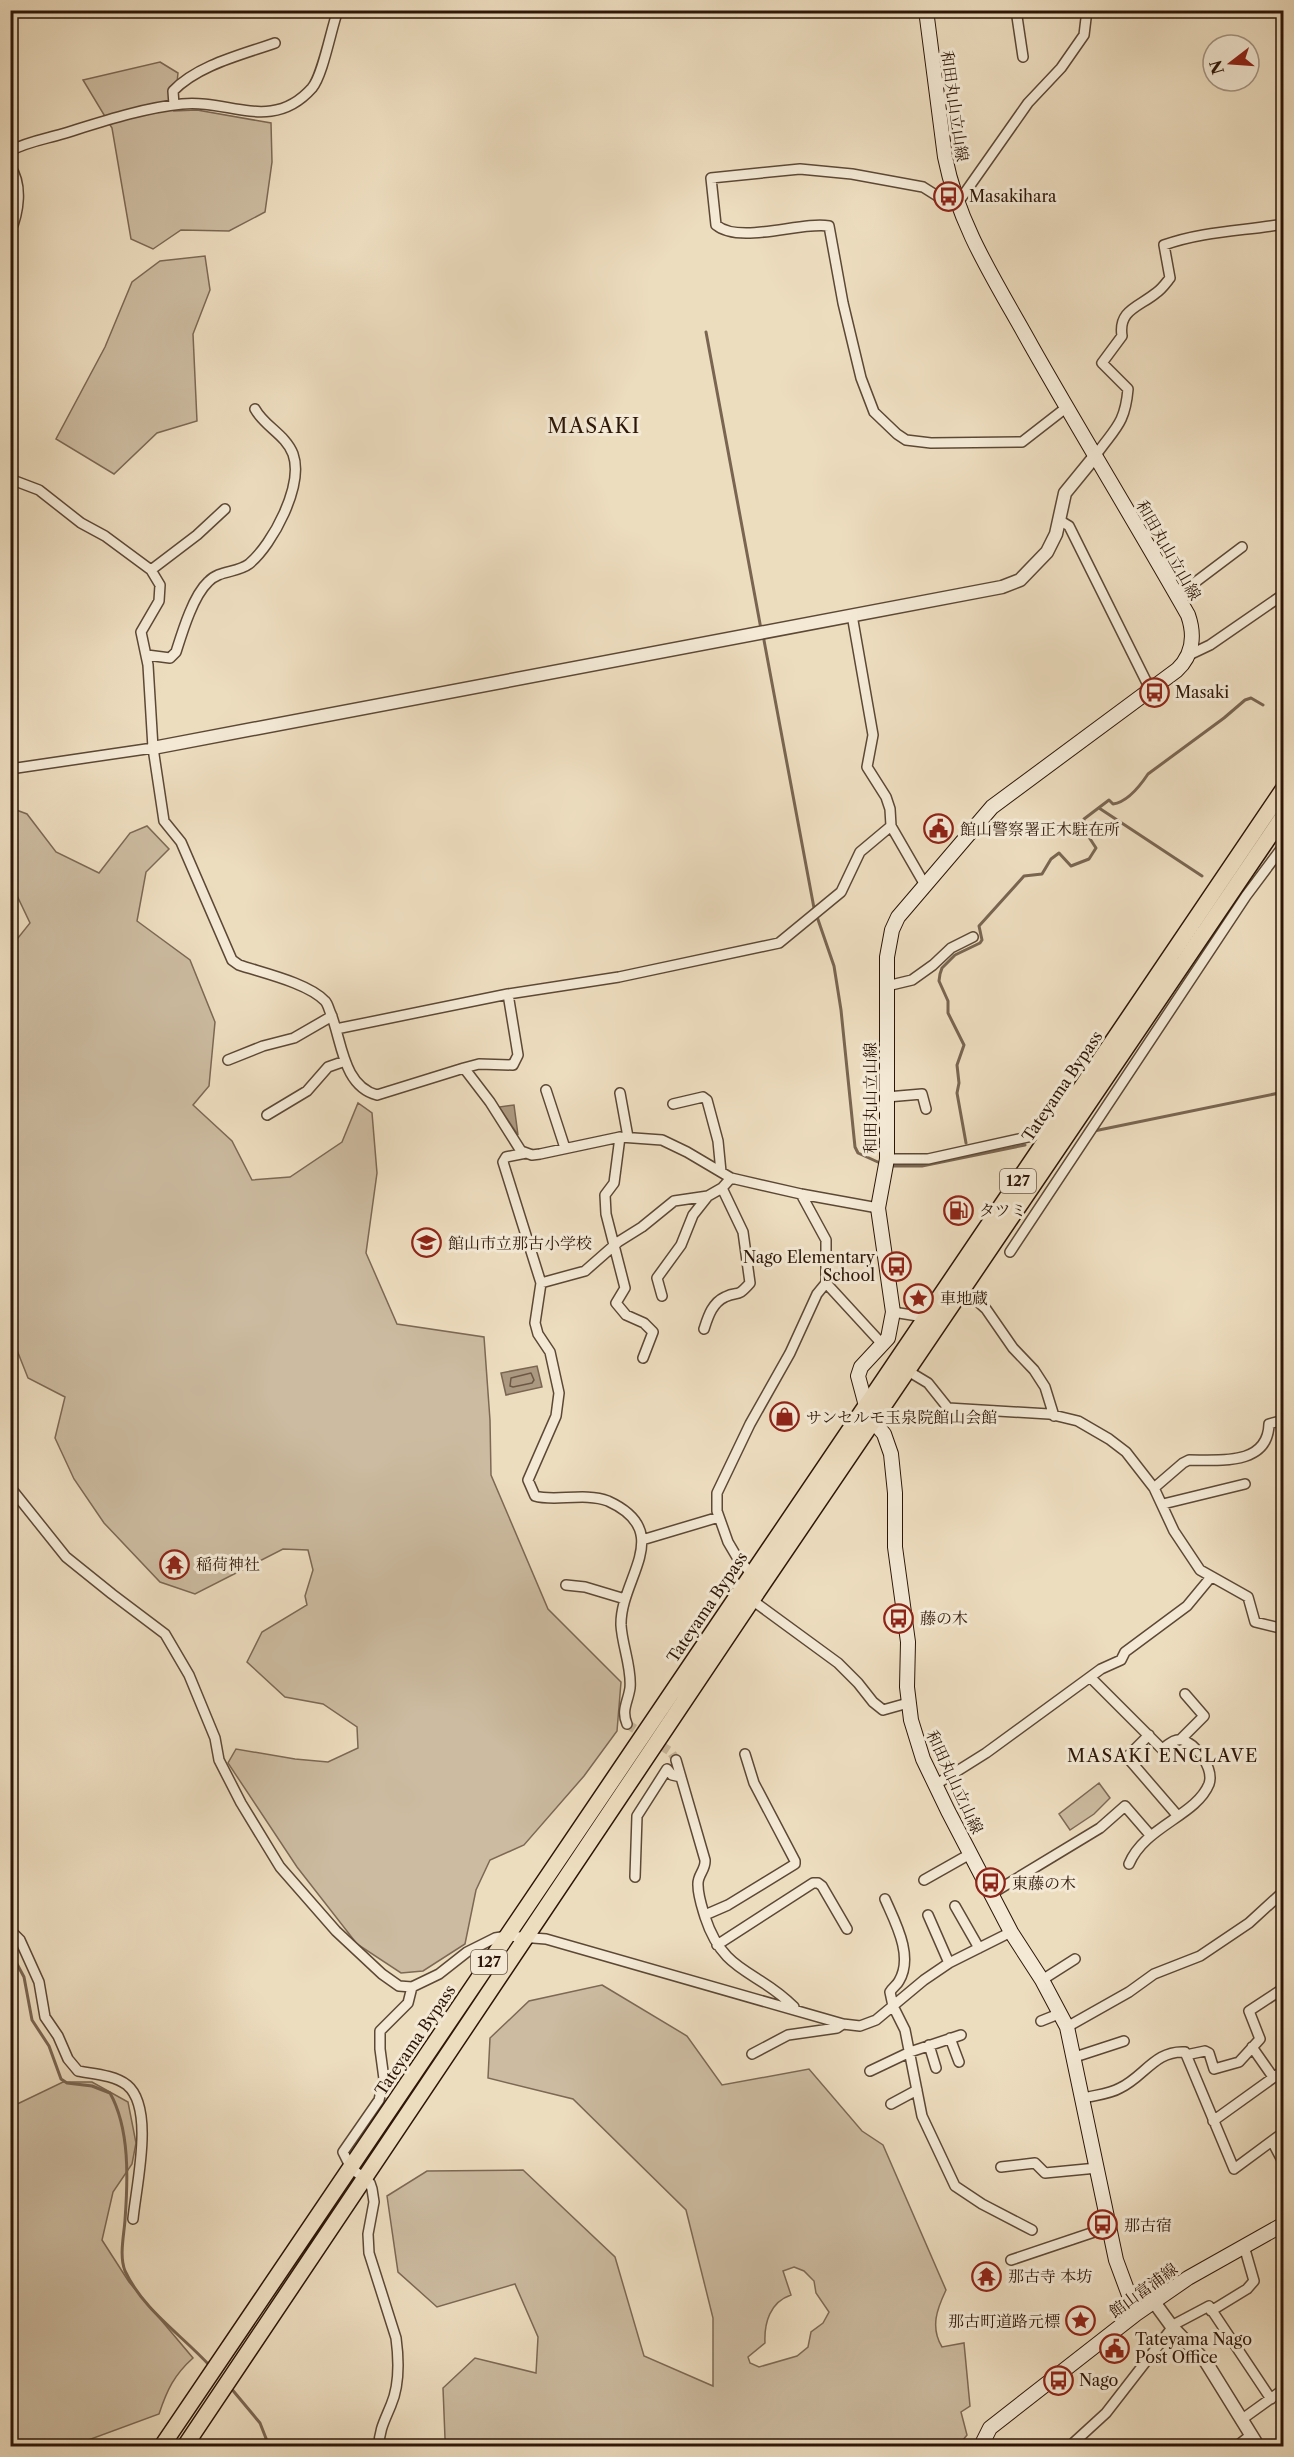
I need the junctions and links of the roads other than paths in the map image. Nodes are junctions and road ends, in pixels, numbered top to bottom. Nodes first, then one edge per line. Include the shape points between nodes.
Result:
1 (338, 10) edge
2 (926, 10) edge
3 (1016, 10) edge
4 (1087, 10) edge
5 (275, 43) dead end
6 (1023, 57) dead end
7 (174, 105) junction
8 (10, 151) edge
9 (10, 166) edge
10 (957, 204) junction
11 (1284, 224) edge
12 (10, 233) edge
13 (1067, 407) junction
14 (255, 409) dead end
15 (1095, 455) junction
16 (10, 479) edge
17 (225, 509) dead end
18 (1059, 520) junction
19 (1242, 547) dead end
20 (151, 570) junction
21 (1284, 594) edge
22 (1177, 596) junction
23 (852, 615) junction
24 (147, 655) junction
25 (1189, 655) junction
26 (1150, 689) junction
27 (153, 748) junction
28 (10, 769) edge
29 (1284, 788) edge
30 (1284, 815) edge
31 (891, 826) junction
32 (1284, 845) edge
33 (925, 885) junction
34 (973, 937) dead end
35 (887, 986) junction
36 (508, 994) junction
37 (332, 1016) junction
38 (336, 1029) junction
39 (228, 1060) dead end
40 (345, 1061) junction
41 (464, 1068) junction
42 (546, 1090) dead end
43 (620, 1093) dead end
44 (1078, 1094) junction
45 (887, 1097) junction
46 (673, 1104) dead end
47 (926, 1109) dead end
48 (267, 1115) dead end
49 (624, 1137) junction
50 (565, 1148) junction
51 (526, 1153) junction
52 (887, 1159) junction
53 (721, 1172) junction
54 (731, 1178) junction
55 (722, 1188) junction
56 (801, 1194) junction
57 (708, 1196) junction
58 (878, 1208) junction
59 (615, 1245) junction
60 (1010, 1252) dead end
61 (541, 1283) junction
62 (826, 1283) junction
63 (964, 1289) junction
64 (662, 1296) dead end
65 (893, 1312) junction
66 (924, 1317) junction
67 (704, 1329) dead end
68 (883, 1345) junction
69 (643, 1358) dead end
70 (908, 1371) junction
71 (866, 1406) junction
72 (1054, 1416) junction
73 (1284, 1420) edge
74 (874, 1422) junction
75 (1245, 1484) dead end
76 (10, 1487) edge
77 (1154, 1488) junction
78 (1163, 1504) junction
79 (719, 1517) junction
80 (642, 1540) junction
81 (751, 1573) junction
82 (1211, 1577) junction
83 (566, 1585) dead end
84 (625, 1599) junction
85 (752, 1600) junction
86 (1284, 1629) edge
87 (1090, 1677) junction
88 (1185, 1694) dead end
89 (908, 1703) junction
90 (627, 1724) dead end
91 (1149, 1736) junction
92 (1180, 1739) junction
93 (745, 1754) dead end
94 (675, 1760) tunnel mouth
95 (681, 1777) junction
96 (935, 1785) junction
97 (1177, 1815) junction
98 (1151, 1836) junction
99 (970, 1854) junction
100 (1129, 1864) dead end
101 (635, 1877) dead end
102 (924, 1880) dead end
103 (1284, 1891) edge
104 (991, 1894) junction
105 (885, 1899) dead end
106 (955, 1906) dead end
107 (705, 1915) junction
108 (928, 1915) dead end
109 (847, 1929) dead end
110 (10, 1930) edge
111 (1011, 1932) junction
112 (507, 1936) junction
113 (526, 1936) junction
114 (717, 1946) junction
115 (979, 1948) junction
116 (1075, 1959) dead end
117 (949, 1963) junction
118 (1042, 1980) junction
119 (412, 1987) junction
120 (1284, 1988) edge
121 (893, 2006) junction
122 (796, 2009) junction
123 (1061, 2013) junction
124 (1041, 2021) dead end
125 (843, 2024) junction
126 (1067, 2027) junction
127 (961, 2035) dead end
128 (950, 2038) junction
129 (1124, 2041) dead end
130 (929, 2045) junction
131 (1252, 2047) junction
132 (910, 2052) junction
133 (752, 2054) dead end
134 (1186, 2055) junction
135 (1075, 2057) junction
136 (959, 2062) dead end
137 (936, 2067) dead end
138 (1284, 2070) edge
139 (870, 2071) dead end
140 (1273, 2077) junction
141 (917, 2090) junction
142 (1084, 2098) junction
143 (891, 2104) dead end
144 (1213, 2121) junction
145 (1284, 2132) edge
146 (1272, 2141) junction
147 (1284, 2164) edge
148 (1001, 2167) dead end
149 (351, 2168) junction
150 (1097, 2168) junction
151 (366, 2179) junction
152 (134, 2219) dead end
153 (1284, 2224) edge
154 (1109, 2227) junction
155 (1032, 2230) dead end
156 (1244, 2246) junction
157 (1011, 2260) dead end
158 (1154, 2302) junction
159 (1211, 2311) junction
160 (1136, 2314) junction
161 (1173, 2328) junction
162 (1284, 2389) edge
163 (1271, 2399) junction
164 (1241, 2421) junction
165 (1251, 2435) junction
166 (162, 2446) edge
167 (185, 2446) edge
168 (379, 2446) edge
169 (981, 2446) edge
170 (1070, 2446) edge
171 (1238, 2446) edge
172 (1258, 2446) edge

1 - 7 street via 314,86 302,98 264,113 205,104
2 - 10 main road, 和田丸山立山線 via 945,157
3 - 6 street
4 - 10 street via 1084,35 1028,103
5 - 7 street via 212,66 181,83 173,91
7 - 8 street via 115,118
9 - 12 street via 16,175 18,201
10 - 13 main road, 和田丸山立山線 via 982,260
10 - 13 street via 950,204 923,187 852,174 800,169 711,178 716,225 723,231 829,226 861,378 874,412 906,440 1022,442
11 - 15 street via 1186,237 1164,245 1170,278 1159,292 1126,313 1120,324 1122,336 1102,363 1128,389 1126,412
13 - 15 main road, 和田丸山立山線
14 - 24 street via 261,421 275,431 293,454 293,487 282,520 247,565 226,571 199,593 176,652 170,658
15 - 18 street via 1065,493
15 - 22 main road, 和田丸山立山線
16 - 20 street via 39,490
17 - 20 street
18 - 23 street via 1047,552 1020,580 989,590
18 - 26 street via 1069,526
19 - 22 street
20 - 24 street via 160,591 153,615 141,632
21 - 25 street
22 - 25 main road, 和田丸山立山線 via 1191,625
23 - 27 street
23 - 31 street via 873,735 867,767 886,798
24 - 27 street
25 - 26 main road, 和田丸山立山線 via 1177,670
26 - 33 main road, 和田丸山立山線 via 992,807
27 - 28 street
27 - 37 street via 164,821 180,842 232,960 298,984 325,1002
29 - 44 highway, Tateyama Bypass / 127
30 - 63 highway, Tateyama Bypass / 127
31 - 33 street
31 - 36 street via 860,852 841,892 779,943 619,977
32 - 60 street via 1246,896
33 - 35 main road, 和田丸山立山線 via 892,930
34 - 35 street via 951,948 912,980
35 - 45 main road, 和田丸山立山線
36 - 38 street
36 - 41 street via 518,1055 513,1065 479,1064
37 - 38 street
37 - 39 street via 294,1038
38 - 40 street
40 - 41 street via 366,1092 377,1095
40 - 48 street via 328,1067 307,1091
41 - 51 street
42 - 50 street
43 - 49 street
44 - 52 street via 1068,1087 1037,1135 928,1159
44 - 66 highway, Tateyama Bypass / 127
45 - 47 street via 922,1094
45 - 52 main road, 和田丸山立山線
46 - 53 street via 703,1097 707,1100
49 - 50 street
49 - 53 street via 662,1140
49 - 59 street via 614,1183 605,1195
50 - 51 street
51 - 61 street via 506,1157 503,1162
52 - 58 main road, 和田丸山立山線
53 - 54 street
54 - 55 street
54 - 56 street
55 - 57 street
55 - 67 street via 743,1232 750,1283 741,1294 725,1297 710,1310
56 - 58 street
56 - 62 street via 826,1240
57 - 59 street via 674,1201
57 - 64 street via 657,1278
58 - 65 main road, 和田丸山立山線
59 - 61 street via 585,1271
59 - 69 street via 625,1288 616,1303 626,1315 653,1332
61 - 80 street via 535,1323 537,1334 550,1352 559,1393 555,1416 528,1480 529,1487 540,1498 605,1500 632,1518
62 - 68 street
62 - 79 street via 717,1492
63 - 70 highway, Tateyama Bypass / 127
63 - 72 street via 986,1309 1001,1333 1034,1370 1045,1387
65 - 66 street
65 - 68 main road, 和田丸山立山線
66 - 71 highway, Tateyama Bypass / 127
68 - 71 main road, 和田丸山立山線 via 861,1367 858,1376
70 - 72 street via 928,1383 948,1408
70 - 74 highway, Tateyama Bypass / 127
71 - 74 main road, 和田丸山立山線
71 - 81 highway, Tateyama Bypass / 127
72 - 77 street via 1078,1421 1109,1439 1126,1452
73 - 77 street via 1269,1424 1265,1443 1250,1455 1235,1460 1189,1460
74 - 85 highway, Tateyama Bypass / 127
74 - 89 main road, 和田丸山立山線 via 884,1434 891,1454 895,1547 908,1641
75 - 78 street
76 - 119 street via 66,1557 165,1634 189,1675 215,1738 219,1760 240,1803 280,1867 336,1931 382,1974 399,1986
77 - 78 street
78 - 82 street via 1185,1551
79 - 80 street
79 - 81 street via 738,1559
80 - 84 street via 642,1557
81 - 112 highway, Tateyama Bypass / 127
82 - 86 street via 1248,1597 1255,1622
82 - 87 street via 1187,1606 1125,1652 1121,1660
83 - 84 street
84 - 90 street via 621,1625 630,1687 623,1715
85 - 89 street via 838,1663 883,1710
85 - 113 highway, Tateyama Bypass / 127
87 - 91 street
87 - 96 street
88 - 92 street via 1204,1716
89 - 96 main road, 和田丸山立山線 via 915,1737
91 - 92 street via 1162,1749
91 - 97 street via 1127,1757
92 - 97 street via 1206,1761 1210,1775 1202,1795
93 - 107 street via 753,1783 795,1864
94 - 95 street
95 - 101 street via 667,1769 638,1816
95 - 107 street via 705,1860 698,1887
96 - 99 main road, 和田丸山立山線
97 - 98 street
98 - 100 street via 1135,1851
98 - 104 street via 1125,1806 1100,1828
99 - 102 street
99 - 104 main road, 和田丸山立山線
103 - 126 street via 1249,1923 1200,1956 1154,1974
104 - 111 main road, 和田丸山立山線
105 - 121 street via 904,1955 901,1977 890,1992
106 - 115 street
107 - 114 street
108 - 117 street
109 - 114 street via 822,1886 813,1883
110 - 152 street via 20,1940 39,1982 45,2017 68,2059 78,2072 98,2074 128,2086 140,2104 143,2138
111 - 115 street
111 - 118 main road, 和田丸山立山線
112 - 113 street
112 - 119 street via 479,1945 439,1974
112 - 149 highway, Tateyama Bypass / 127
113 - 122 street
113 - 151 highway, Tateyama Bypass / 127
114 - 122 street via 731,1962 771,1987
115 - 117 street
116 - 118 street
117 - 121 street
118 - 123 main road, 和田丸山立山線
119 - 149 street via 408,2003 380,2031 384,2079 379,2100 343,2152
120 - 131 street via 1249,2011 1260,2039
121 - 125 street via 860,2026
121 - 132 street via 901,2017
122 - 125 street
123 - 124 street
123 - 126 main road, 和田丸山立山線
125 - 133 street via 788,2035
126 - 135 main road, 和田丸山立山線
127 - 128 street
128 - 130 street
128 - 136 street
129 - 135 street
130 - 132 street
130 - 137 street
131 - 134 street via 1239,2062 1214,2069 1205,2051
131 - 140 street
132 - 139 street
132 - 141 street
134 - 142 street via 1177,2052 1155,2060 1120,2088
134 - 144 street
135 - 142 main road, 和田丸山立山線
138 - 140 street
140 - 144 street
141 - 143 street
141 - 155 street via 922,2116 955,2186
142 - 150 main road, 和田丸山立山線
144 - 146 street via 1234,2169
145 - 146 street
146 - 147 street
148 - 150 street via 1035,2163 1045,2173
149 - 151 street
149 - 166 highway, Tateyama Bypass / 127
150 - 154 main road, 和田丸山立山線
151 - 167 highway, Tateyama Bypass / 127
151 - 168 street via 374,2202 369,2253 397,2351 397,2387 383,2420
153 - 156 main road, 館山富浦線
154 - 157 street
154 - 160 main road, 和田丸山立山線 via 1116,2260
156 - 158 main road, 館山富浦線
156 - 159 street via 1254,2281
158 - 160 main road, 館山富浦線
158 - 161 street
159 - 161 street via 1209,2306
159 - 163 street
160 - 169 main road, 館山富浦線 via 990,2428
161 - 164 street via 1206,2362
161 - 170 street via 1106,2413
162 - 163 street
163 - 164 street
164 - 165 street
165 - 171 street
165 - 172 street

